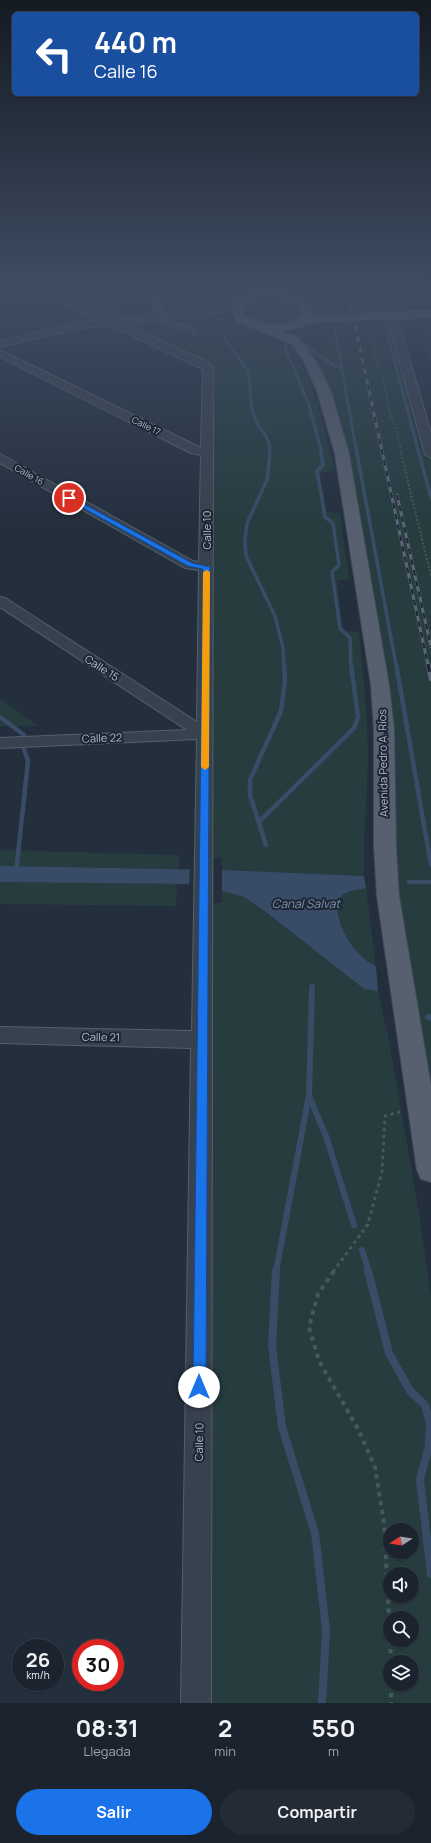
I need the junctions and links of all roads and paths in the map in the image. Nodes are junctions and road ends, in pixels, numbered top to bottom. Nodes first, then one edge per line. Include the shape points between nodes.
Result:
1 (29, 367) edge
2 (207, 367) edge
3 (313, 367) edge
4 (379, 367) edge
5 (407, 367) edge
6 (208, 453) junction
7 (431, 454) edge
8 (0, 458) edge
9 (207, 567) junction
10 (431, 576) edge
11 (0, 600) edge
12 (205, 734) junction
13 (0, 743) edge
14 (0, 1035) edge
15 (202, 1040) junction
16 (421, 1107) junction
17 (431, 1170) edge
18 (389, 1611) edge
19 (391, 1691) edge
20 (196, 1703) edge
21 (390, 1703) edge

1 - 6 street, Calle 17 via 188,446
2 - 6 street, Calle 10
3 - 16 main road, Avenida Pedro A. Ríos via 324,391 342,454 380,685 384,728 388,896
4 - 10 path via 383,375 390,413
5 - 7 street
6 - 9 street, Calle 10
8 - 9 street, Calle 16 via 190,565
9 - 12 street, Calle 10
11 - 12 street, Calle 15
12 - 13 street, Calle 22
12 - 15 street, Calle 10
14 - 15 street, Calle 21
15 - 20 street, Calle 10
16 - 17 main road, Avenida Pedro A. Ríos
16 - 18 path via 385,1116 382,1171 368,1224 318,1294 309,1327 319,1361 358,1429 375,1467 384,1523
19 - 21 path

